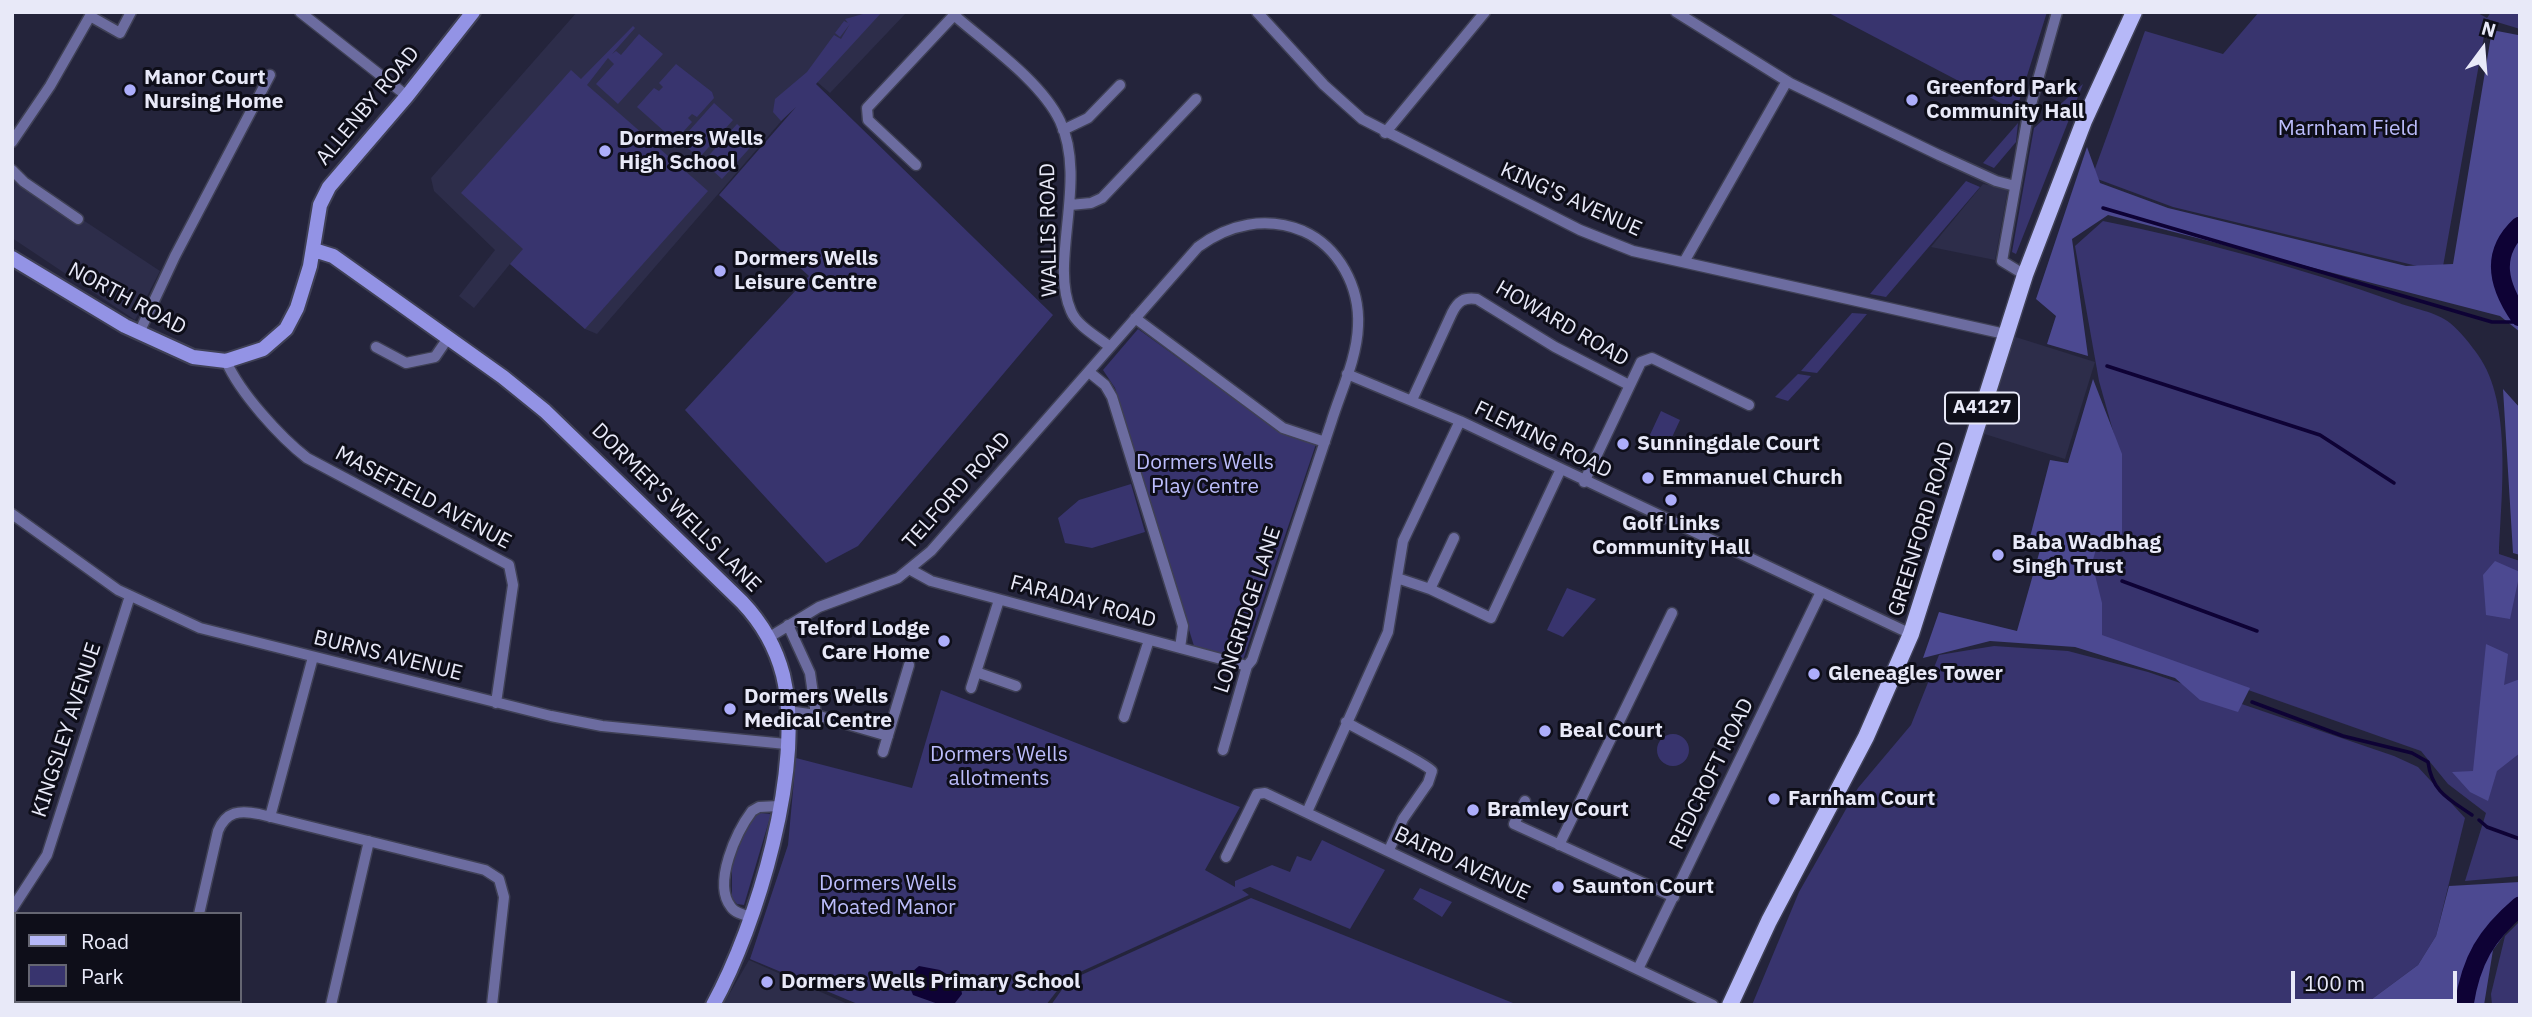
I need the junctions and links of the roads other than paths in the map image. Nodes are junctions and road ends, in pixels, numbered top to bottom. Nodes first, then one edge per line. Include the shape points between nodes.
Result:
1 (131, 12) edge
2 (300, 12) edge
3 (473, 12) edge
4 (1256, 12) edge
5 (1485, 12) edge
6 (1676, 12) edge
7 (2057, 12) edge
8 (2134, 12) edge
9 (956, 14) edge
10 (270, 75) dead end
11 (1787, 81) junction
12 (1120, 85) dead end
13 (407, 96) junction
14 (1196, 99) dead end
15 (1063, 130) junction
16 (1385, 133) junction
17 (12, 142) edge
18 (916, 165) dead end
19 (12, 170) edge
20 (2015, 186) junction
21 (1070, 205) junction
22 (78, 219) dead end
23 (314, 250) junction
24 (12, 258) edge
25 (1684, 262) junction
26 (2025, 275) junction
27 (1135, 317) junction
28 (139, 333) junction
29 (2005, 334) junction
30 (448, 338) junction
31 (376, 346) dead end
32 (1110, 347) junction
33 (226, 361) junction
34 (1089, 372) junction
35 (1347, 374) junction
36 (1629, 384) junction
37 (1412, 400) junction
38 (1749, 405) dead end
39 (1460, 421) junction
40 (1325, 442) junction
41 (1560, 471) junction
42 (1584, 482) junction
43 (12, 514) edge
44 (1454, 538) dead end
45 (911, 570) junction
46 (1397, 578) junction
47 (1430, 589) junction
48 (1820, 594) junction
49 (130, 596) junction
50 (999, 600) junction
51 (1672, 613) dead end
52 (788, 625) junction
53 (1911, 634) junction
54 (768, 638) junction
55 (1149, 640) junction
56 (1180, 648) junction
57 (313, 657) junction
58 (909, 665) dead end
59 (1247, 666) junction
60 (976, 672) junction
61 (1016, 686) dead end
62 (971, 688) dead end
63 (496, 703) junction
64 (788, 711) junction
65 (816, 715) junction
66 (1124, 717) dead end
67 (1346, 722) junction
68 (888, 736) junction
69 (786, 744) junction
70 (1223, 750) dead end
71 (883, 752) dead end
72 (1525, 801) dead end
73 (779, 806) junction
74 (1307, 812) junction
75 (270, 817) junction
76 (369, 841) junction
77 (1559, 845) junction
78 (1389, 850) junction
79 (1226, 858) dead end
80 (1674, 897) junction
81 (12, 909) edge
82 (200, 912) edge
83 (751, 917) junction
84 (1638, 969) junction
85 (331, 1005) edge
86 (492, 1005) edge
87 (713, 1005) edge
88 (1713, 1005) edge
89 (1730, 1005) edge

1 - 17 street via 120,33 90,16
2 - 13 street
3 - 13 street, ALLENBY ROAD
4 - 16 street, KING'S AVENUE via 1350,111
5 - 16 street
6 - 11 street
7 - 20 street via 2028,115
8 - 26 main road, GREENFORD ROAD / A4127 via 2084,121
9 - 15 street, WALLIS ROAD via 1042,95
9 - 18 street via 867,108 868,120
10 - 28 street
11 - 20 street via 1939,155
11 - 25 street
12 - 15 street via 1088,118
13 - 23 street, ALLENBY ROAD via 328,187 320,205
14 - 21 street via 1102,198
15 - 21 street, WALLIS ROAD
16 - 25 street, KING'S AVENUE via 1580,230 1633,251
19 - 22 street
20 - 26 street via 2002,261
21 - 32 street, WALLIS ROAD via 1065,273 1068,304 1074,317
23 - 30 street, DORMER’S WELLS LANE via 333,256
23 - 33 street, ALLENBY ROAD via 301,298 286,329 263,349
24 - 28 street, NORTH ROAD
25 - 29 street, KING'S AVENUE
26 - 29 main road, GREENFORD ROAD / A4127
27 - 32 street, TELFORD ROAD
27 - 35 street, TELFORD ROAD via 1188,256 1218,234 1258,223 1290,227 1327,247 1354,291 1358,328
27 - 40 street via 1283,428
28 - 33 street, NORTH ROAD via 202,360
29 - 53 main road, GREENFORD ROAD / A4127
30 - 31 street via 435,357 406,363
30 - 54 street, DORMER’S WELLS LANE via 582,445 742,602
32 - 34 street, TELFORD ROAD
33 - 63 street, MASEFIELD AVENUE via 233,377 307,458 509,565 513,585
34 - 45 street, TELFORD ROAD
34 - 56 street via 1112,397 1184,626
35 - 37 street, FLEMING ROAD
35 - 40 street, LONGRIDGE LANE
36 - 37 street, HOWARD ROAD via 1555,347 1477,299 1467,298 1452,313
36 - 38 street via 1641,362 1652,358
36 - 42 street
37 - 39 street, FLEMING ROAD
39 - 41 street, FLEMING ROAD
39 - 46 street via 1403,541
40 - 59 street, LONGRIDGE LANE
41 - 42 street, FLEMING ROAD
41 - 47 street via 1491,618
42 - 48 street, FLEMING ROAD
43 - 49 street, BURNS AVENUE
44 - 47 street
45 - 50 street, FARADAY ROAD via 931,581
45 - 52 street, TELFORD ROAD
46 - 47 street
46 - 67 street via 1388,632
48 - 53 street, FLEMING ROAD
48 - 80 street, REDCROFT ROAD
49 - 57 street, BURNS AVENUE via 200,628
49 - 81 street, KINGSLEY AVENUE via 47,855
50 - 55 street, FARADAY ROAD
50 - 60 street
51 - 77 street
52 - 54 street, TELFORD ROAD
52 - 65 street via 810,673
53 - 89 main road, GREENFORD ROAD / A4127 via 1866,737
54 - 64 street, DORMER’S WELLS LANE via 783,674
55 - 56 street, FARADAY ROAD
55 - 66 street
56 - 59 street, FARADAY ROAD
57 - 63 street, BURNS AVENUE
57 - 75 street
58 - 68 street
59 - 70 street, LONGRIDGE LANE
60 - 61 street
60 - 62 street
63 - 69 street, BURNS AVENUE via 602,726
64 - 65 street
64 - 69 street, DORMER’S WELLS LANE
65 - 68 street
67 - 74 street
67 - 78 street via 1432,771
68 - 71 street
69 - 73 street, DORMER’S WELLS LANE
72 - 77 street via 1514,824
73 - 83 street, DORMER’S WELLS LANE
73 - 83 street via 752,811 729,855 727,898 733,909
74 - 78 street, BAIRD AVENUE
74 - 79 street, BAIRD AVENUE via 1265,793 1257,794
75 - 76 street
75 - 82 street via 237,812 224,820
76 - 85 street
76 - 86 street via 485,870 499,879 504,897
77 - 80 street
78 - 84 street, BAIRD AVENUE
80 - 84 street, REDCROFT ROAD
83 - 87 street, DORMER’S WELLS LANE
84 - 88 street, BAIRD AVENUE

